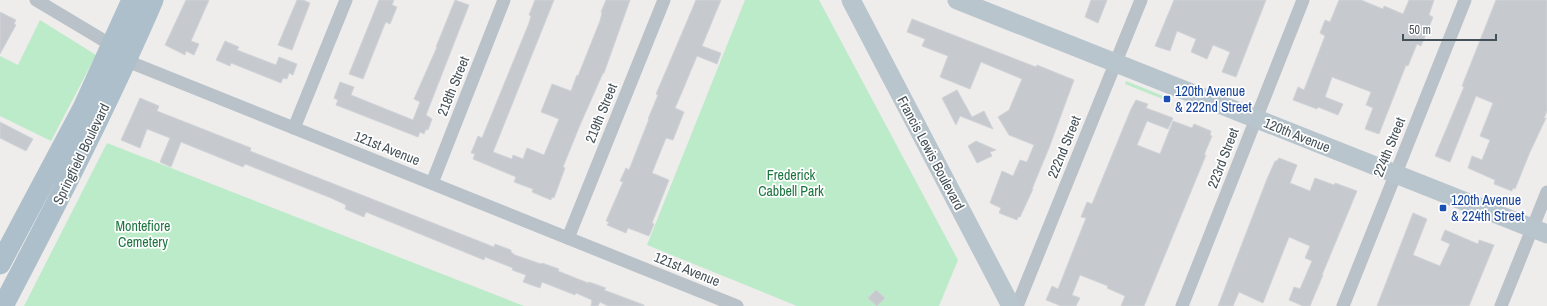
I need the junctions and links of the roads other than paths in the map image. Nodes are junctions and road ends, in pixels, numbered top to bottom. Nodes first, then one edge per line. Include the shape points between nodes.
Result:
1 (36, 0) edge
2 (132, 0) edge
3 (153, 0) edge
4 (346, 0) edge
5 (504, 0) edge
6 (664, 0) edge
7 (851, 0) edge
8 (957, 0) edge
9 (1140, 0) edge
10 (1303, 0) edge
11 (1465, 0) edge
12 (980, 4) edge
13 (862, 9) edge
14 (111, 45) junction
15 (127, 61) junction
16 (1116, 63) junction
17 (1256, 119) junction
18 (294, 128) junction
19 (1396, 174) junction
20 (432, 183) junction
21 (1547, 192) edge
22 (1539, 231) edge
23 (568, 238) junction
24 (0, 264) edge
25 (3, 306) edge
26 (737, 306) edge
27 (1011, 306) edge
28 (1017, 306) edge
29 (1182, 306) edge
30 (1343, 306) edge
31 (1501, 306) edge

1 - 14 street, 121st Avenue
2 - 14 main road, Springfield Boulevard
3 - 15 main road, Springfield Boulevard
4 - 18 street
5 - 20 street, 218th Street
6 - 23 street, 219th Street
7 - 13 street, Francis Lewis Boulevard
8 - 12 street, 120th Avenue
9 - 16 street, 222nd Street
10 - 17 street, 223rd Street
11 - 19 street, 224th Street
12 - 16 street, 120th Avenue
13 - 27 street, Francis Lewis Boulevard
14 - 15 street, 121st Avenue
14 - 24 main road, Springfield Boulevard via 83,108
15 - 18 street, 121st Avenue
15 - 25 main road, Springfield Boulevard
16 - 17 street, 120th Avenue
16 - 28 street, 222nd Street
17 - 19 street, 120th Avenue
17 - 29 street, 223rd Street
18 - 20 street, 121st Avenue
19 - 22 street, 120th Avenue
19 - 30 street, 224th Street
20 - 23 street, 121st Avenue
21 - 22 street
22 - 31 street
23 - 26 street, 121st Avenue

